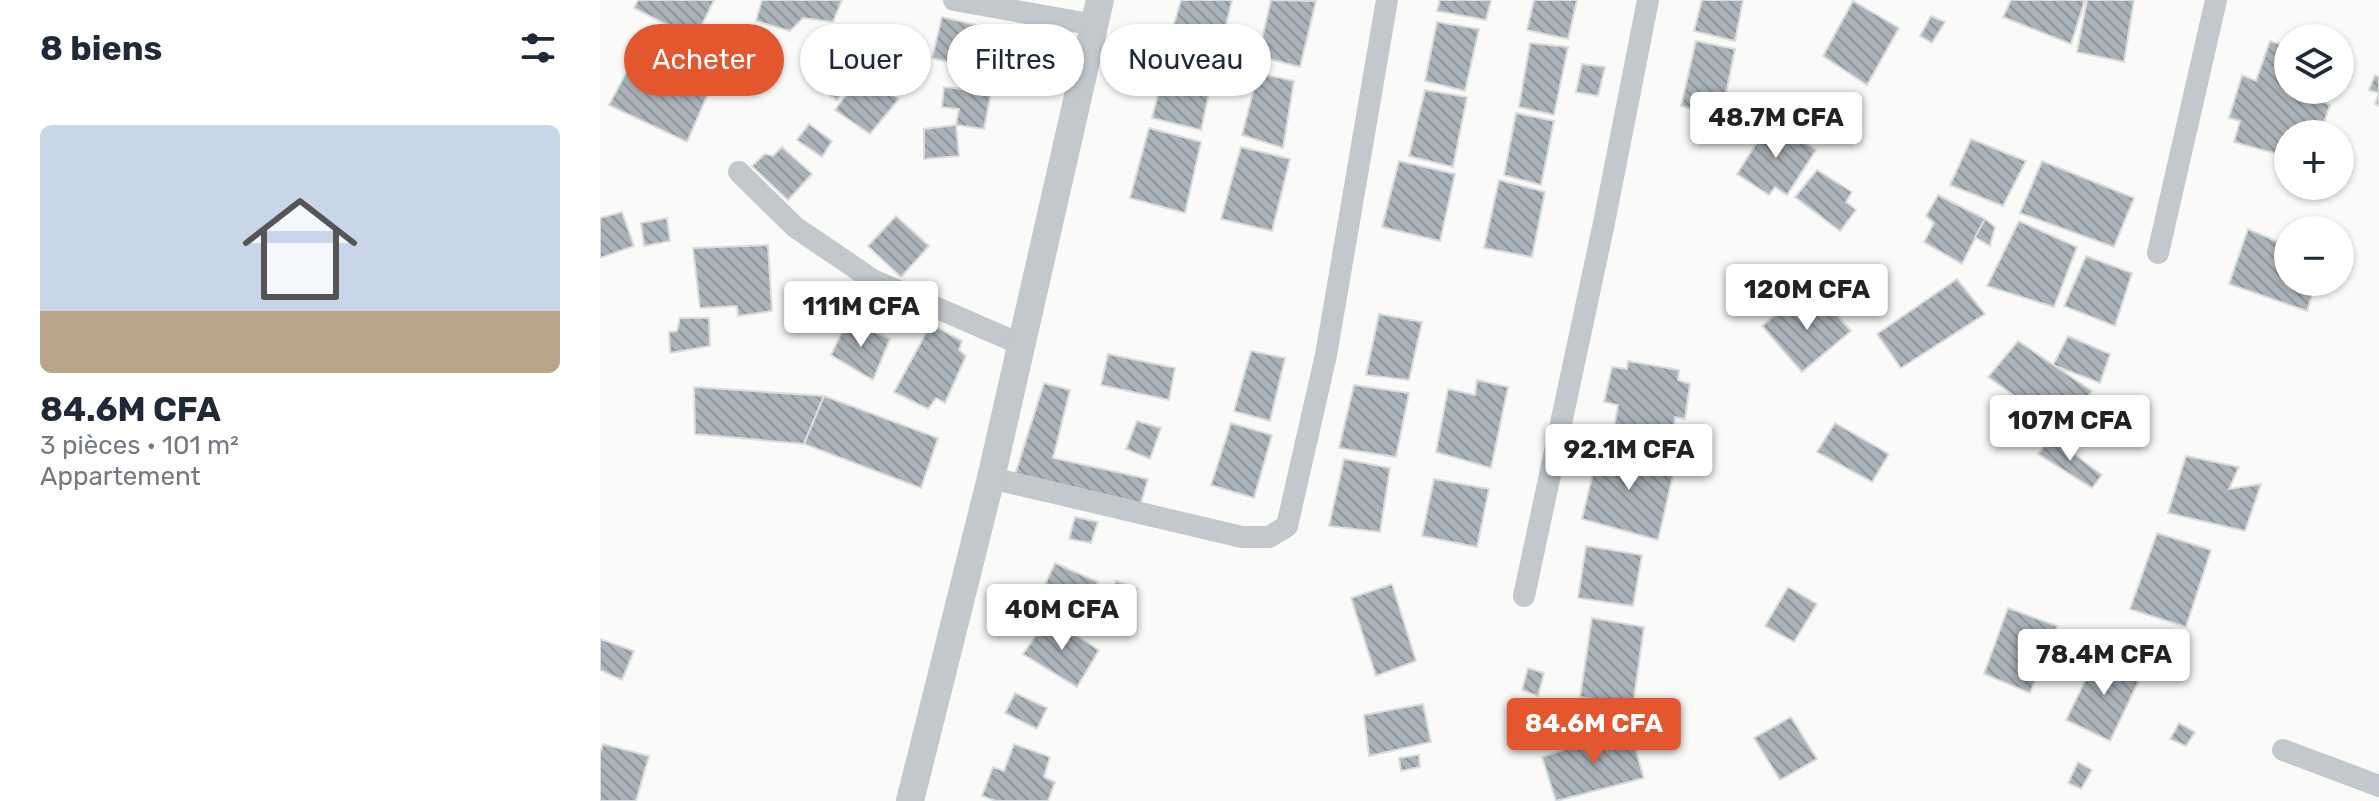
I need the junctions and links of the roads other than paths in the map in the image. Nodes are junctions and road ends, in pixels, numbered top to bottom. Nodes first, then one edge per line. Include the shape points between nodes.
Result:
1 (954, 0) edge
2 (1387, 0) edge
3 (1648, 0) edge
4 (2216, 0) edge
5 (1097, 12) edge
6 (739, 172) dead end
7 (2158, 253) dead end
8 (1020, 344) junction
9 (991, 478) junction
10 (1524, 596) dead end
11 (2283, 750) dead end
12 (2379, 786) edge
13 (910, 801) edge

1 - 5 street
2 - 9 street via 1326,355 1287,526 1269,537 1242,537
3 - 10 street
4 - 7 street
5 - 8 street
6 - 8 street via 795,227 873,280
8 - 9 street
9 - 13 street
11 - 12 street

